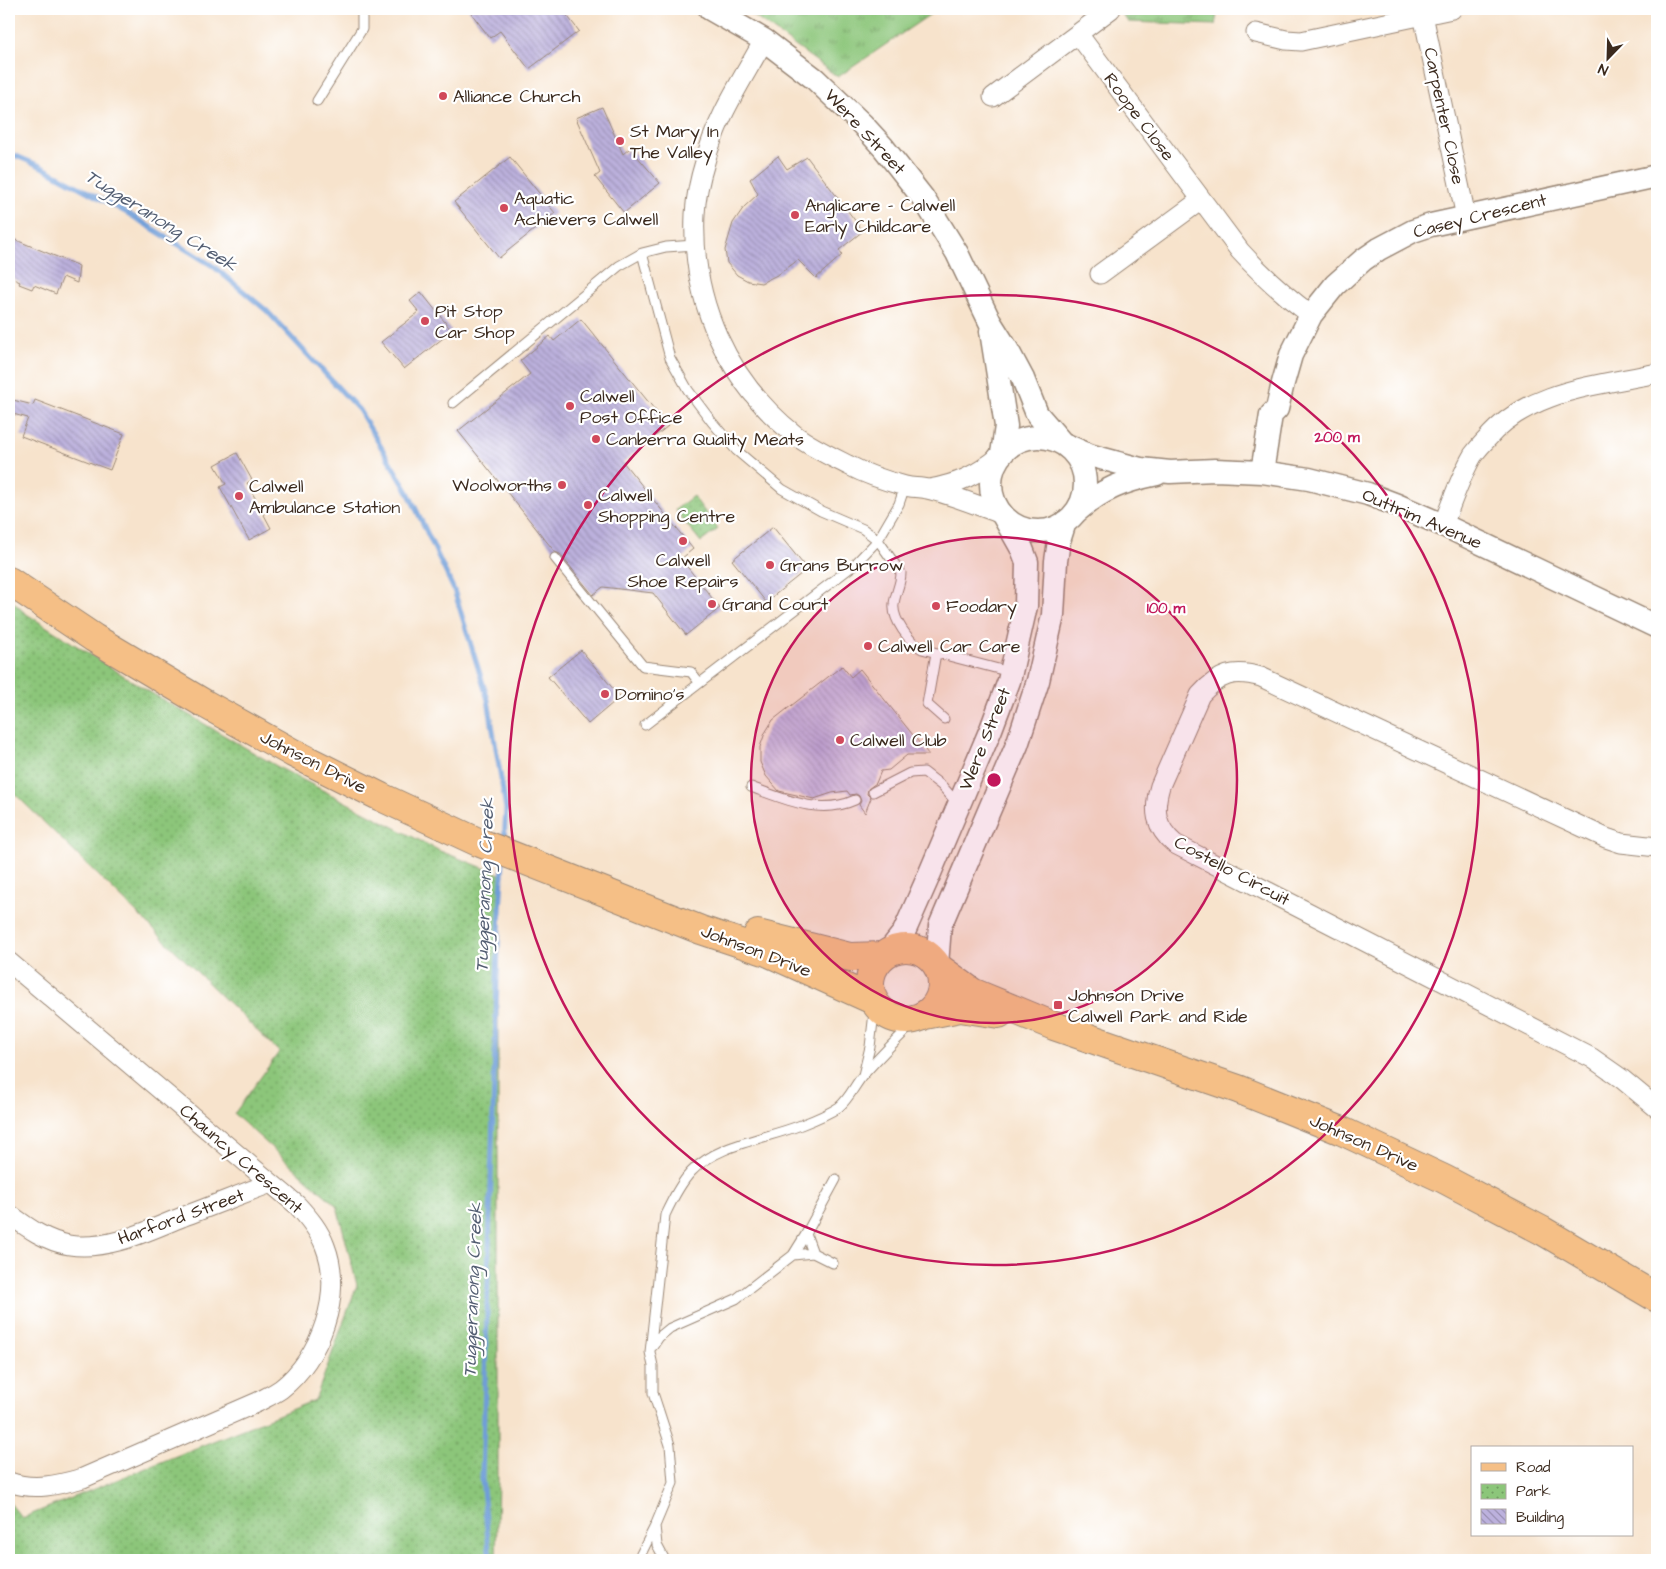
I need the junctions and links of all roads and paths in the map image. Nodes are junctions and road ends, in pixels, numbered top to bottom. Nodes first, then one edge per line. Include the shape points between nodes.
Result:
1 (362, 9) edge
2 (1111, 9) edge
3 (1452, 9) edge
4 (717, 12) edge
5 (1423, 15) junction
6 (1256, 33) dead end
7 (1078, 34) junction
8 (764, 40) junction
9 (993, 97) dead end
10 (317, 101) dead end
11 (1657, 176) edge
12 (1201, 200) junction
13 (1466, 216) junction
14 (695, 245) junction
15 (642, 253) junction
16 (1100, 274) dead end
17 (1312, 315) junction
18 (990, 322) junction
19 (1657, 373) edge
20 (453, 403) dead end
21 (1063, 444) junction
22 (1001, 455) junction
23 (1170, 472) junction
24 (1270, 473) junction
25 (906, 486) junction
26 (928, 489) junction
27 (1003, 516) junction
28 (1071, 517) junction
29 (1443, 526) junction
30 (878, 540) junction
31 (556, 558) dead end
32 (9, 581) edge
33 (1657, 627) edge
34 (936, 653) junction
35 (1011, 672) junction
36 (699, 682) junction
37 (944, 719) dead end
38 (645, 725) dead end
39 (751, 787) dead end
40 (873, 792) dead end
41 (855, 800) dead end
42 (958, 804) junction
43 (1657, 847) edge
44 (638, 904) junction
45 (885, 954) junction
46 (9, 962) edge
47 (938, 967) junction
48 (874, 1001) junction
49 (923, 1016) junction
50 (1054, 1026) junction
51 (863, 1075) junction
52 (1657, 1108) edge
53 (836, 1179) dead end
54 (271, 1183) junction
55 (9, 1214) edge
56 (806, 1234) junction
57 (813, 1253) junction
58 (793, 1255) junction
59 (832, 1263) dead end
60 (1657, 1298) edge
61 (650, 1352) junction
62 (9, 1482) edge
63 (655, 1526) junction
64 (638, 1560) edge
65 (665, 1560) edge

1 - 10 lane via 362,29
2 - 7 street
3 - 5 street
4 - 8 street, Were Street
5 - 6 street via 1301,41
5 - 13 street, Carpenter Close
7 - 9 street
7 - 12 street, Roope Close
8 - 14 street via 716,130 705,161 695,212
8 - 18 street, Were Street via 815,79 883,147 923,198 957,253
11 - 13 street, Casey Crescent
12 - 16 street
12 - 17 street, Roope Close via 1256,269
13 - 17 street, Casey Crescent via 1413,231 1379,249 1335,285
14 - 15 lane
14 - 25 street via 702,294 717,336 740,378 767,410 797,436 849,466
15 - 20 lane via 619,266
15 - 30 lane via 670,358 688,390 712,422 736,450 782,488 821,511 863,529
17 - 24 street, Casey Crescent via 1292,355 1277,409 1271,415
18 - 21 street, Were Street via 1023,380 1036,414
18 - 22 street, Were Street via 1006,426
19 - 29 street via 1566,392 1521,409 1495,429 1474,454 1459,482
21 - 22 street via 1054,439 1034,437 1015,443
21 - 23 street, Outtrim Avenue via 1088,455 1141,469
21 - 28 street via 1079,460 1085,480 1083,497
22 - 26 street via 966,479
22 - 27 street via 993,470 991,485 992,496
23 - 24 street, Outtrim Avenue
23 - 28 street, Outtrim Avenue via 1114,486 1093,497
24 - 29 street, Outtrim Avenue via 1368,494
25 - 26 street
25 - 30 lane
26 - 27 street
27 - 28 street via 1019,527 1039,531 1050,530
27 - 35 street, Were Street via 1027,562 1026,606
28 - 47 street, Were Street via 1059,541 1053,615 1038,681 1017,745 940,926
29 - 33 street, Outtrim Avenue
30 - 34 lane via 901,573 894,601 895,614 916,646
30 - 36 lane via 854,565
31 - 36 lane via 642,666 691,672
32 - 44 main road, Johnson Drive via 94,638 293,753 478,842
34 - 35 lane
34 - 37 lane via 927,704
35 - 42 street, Were Street via 991,729
36 - 38 lane
39 - 41 lane via 815,807
40 - 42 lane via 910,773 924,772
42 - 45 street, Were Street via 904,932
43 - 52 street, Costello Circuit via 1606,838 1261,677 1246,673 1224,676 1200,695 1156,802 1160,825 1175,844 1592,1058
44 - 45 main road, Johnson Drive via 850,957
44 - 48 main road, Johnson Drive via 767,952
45 - 47 main road via 909,947 928,955
45 - 48 main road via 871,972 870,990
46 - 54 street, Chauncy Crescent
47 - 49 main road via 942,991 934,1007
47 - 50 main road, Johnson Drive via 972,992
48 - 49 main road via 892,1018 910,1020
48 - 51 lane via 870,1047
49 - 50 main road, Johnson Drive via 960,1008
49 - 51 lane via 898,1037
50 - 60 main road, Johnson Drive via 1238,1089 1342,1131 1543,1231
51 - 61 lane via 840,1106 824,1116 745,1142 710,1157 691,1172 665,1214
53 - 56 lane
54 - 55 street, Harford Street via 126,1239 99,1246 58,1243 34,1233
54 - 62 street, Chauncy Crescent via 314,1224 329,1260 332,1288 328,1317 317,1344 301,1369 281,1388 258,1402 83,1478 57,1486 30,1487
56 - 57 lane
56 - 58 lane
57 - 58 lane
57 - 59 lane
58 - 61 lane via 736,1299 670,1328 659,1337
61 - 63 lane via 653,1393 670,1445 673,1483
63 - 64 lane
63 - 65 lane via 657,1545

